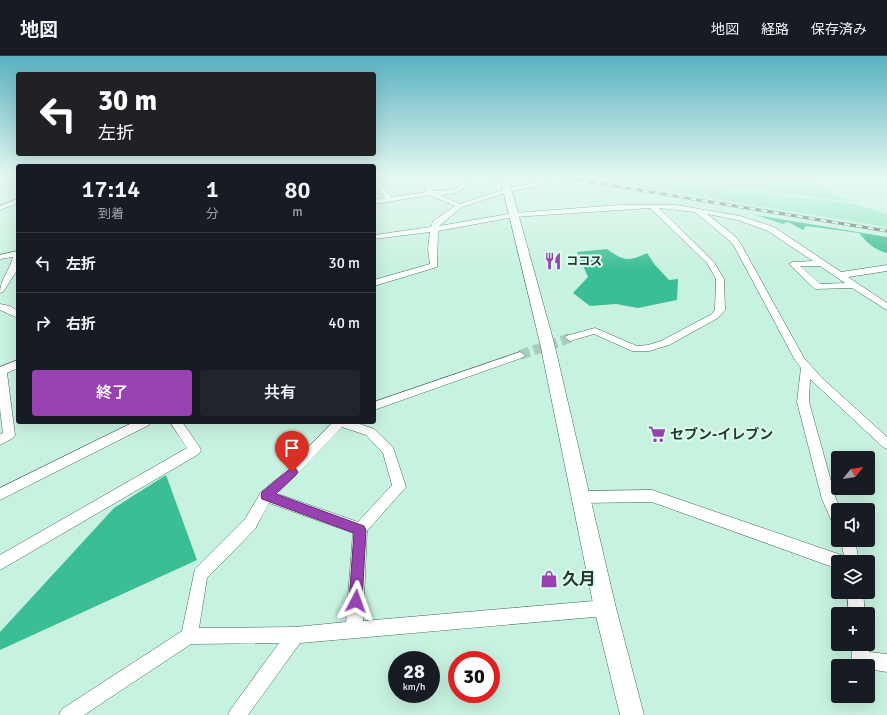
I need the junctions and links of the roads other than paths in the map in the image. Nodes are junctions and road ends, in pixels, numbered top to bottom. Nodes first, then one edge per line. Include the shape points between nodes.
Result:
1 (458, 208) edge
2 (512, 208) edge
3 (625, 208) edge
4 (654, 208) edge
5 (672, 208) edge
6 (698, 210) junction
7 (514, 215) junction
8 (434, 229) junction
9 (376, 237) edge
10 (16, 253) edge
11 (0, 257) edge
12 (16, 262) edge
13 (822, 263) junction
14 (887, 268) edge
15 (841, 275) junction
16 (376, 282) edge
17 (856, 285) junction
18 (0, 290) edge
19 (0, 307) edge
20 (887, 307) edge
21 (16, 314) edge
22 (570, 338) tunnel mouth
23 (520, 355) tunnel mouth
24 (16, 365) edge
25 (806, 369) junction
26 (0, 371) edge
27 (376, 405) edge
28 (141, 424) edge
29 (177, 424) edge
30 (338, 424) edge
31 (346, 424) edge
32 (0, 440) edge
33 (887, 444) edge
34 (0, 494) edge
35 (266, 496) junction
36 (581, 498) junction
37 (831, 503) edge
38 (360, 530) junction
39 (831, 559) edge
40 (0, 563) edge
41 (605, 608) junction
42 (354, 630) junction
43 (296, 635) junction
44 (189, 636) junction
45 (860, 651) edge
46 (887, 663) edge
47 (68, 715) edge
48 (237, 715) edge
49 (632, 715) edge

1 - 8 street via 436,223
2 - 7 street
3 - 7 street
4 - 22 street via 710,262 720,279 720,310 715,316 665,343 649,348 636,348 595,331
5 - 6 street
6 - 13 street via 740,218 771,229
6 - 25 street via 738,246 792,348
7 - 8 street
7 - 36 street via 547,343
8 - 9 street
8 - 16 street via 434,264
10 - 11 street
12 - 18 street
13 - 15 street
13 - 17 street via 793,264 818,287
14 - 15 street
15 - 17 street
17 - 20 street
19 - 21 street via 8,308
23 - 27 street
24 - 26 street
25 - 33 street
25 - 37 street via 803,402
26 - 32 street via 9,435
28 - 34 street
29 - 40 street via 195,450
30 - 35 street via 283,482
31 - 38 street via 370,432 389,451 399,487
35 - 38 street
35 - 44 street via 250,524 200,574
36 - 39 street via 652,496
36 - 41 street
38 - 42 street
41 - 42 street
41 - 49 street
42 - 43 street
43 - 44 street
43 - 48 street
44 - 47 street
45 - 46 street via 861,659

